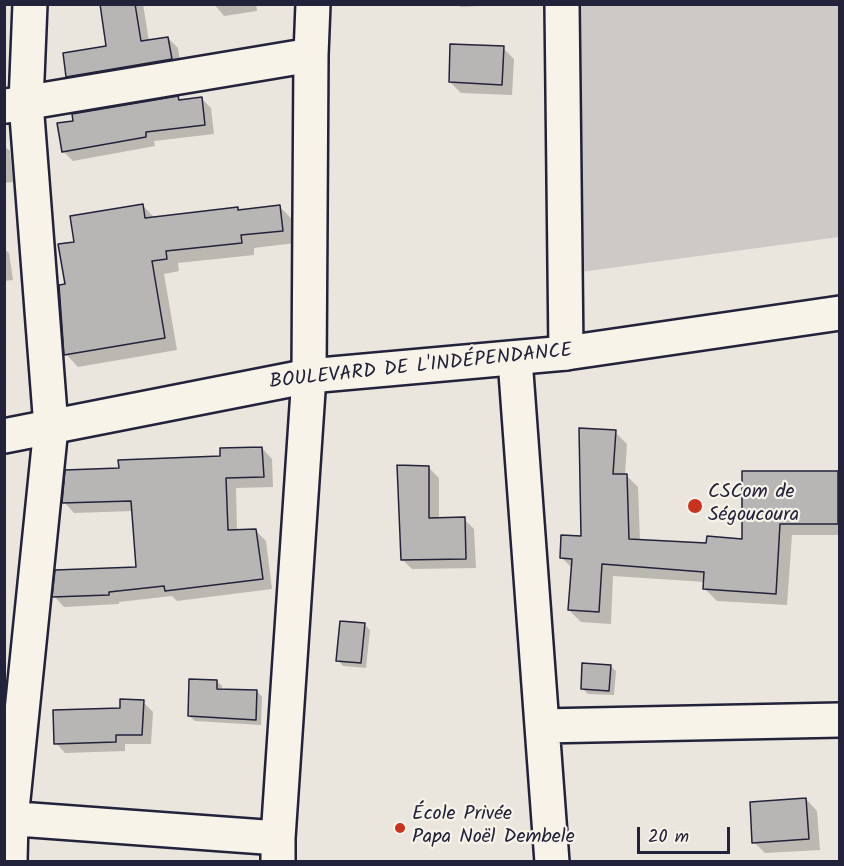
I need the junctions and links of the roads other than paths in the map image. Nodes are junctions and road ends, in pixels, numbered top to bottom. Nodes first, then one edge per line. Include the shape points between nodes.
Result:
1 (30, 4) edge
2 (314, 4) edge
3 (562, 4) edge
4 (311, 55) junction
5 (15, 104) edge
6 (840, 313) edge
7 (566, 353) junction
8 (514, 359) junction
9 (309, 376) junction
10 (51, 427) junction
11 (4, 436) edge
12 (840, 720) edge
13 (542, 726) junction
14 (8, 818) edge
15 (278, 850) edge
16 (10, 861) edge
17 (552, 861) edge

1 - 5 main road
2 - 4 main road
3 - 7 main road
4 - 5 main road
4 - 9 main road
5 - 10 main road
6 - 7 main road, BOULEVARD DE L'INDÉPENDANCE
7 - 8 main road, BOULEVARD DE L'INDÉPENDANCE
8 - 9 main road, BOULEVARD DE L'INDÉPENDANCE
8 - 13 main road
9 - 10 main road, BOULEVARD DE L'INDÉPENDANCE
9 - 15 main road
10 - 11 main road, BOULEVARD DE L'INDÉPENDANCE
10 - 14 main road
12 - 13 main road
13 - 17 main road
14 - 15 main road
14 - 16 main road

